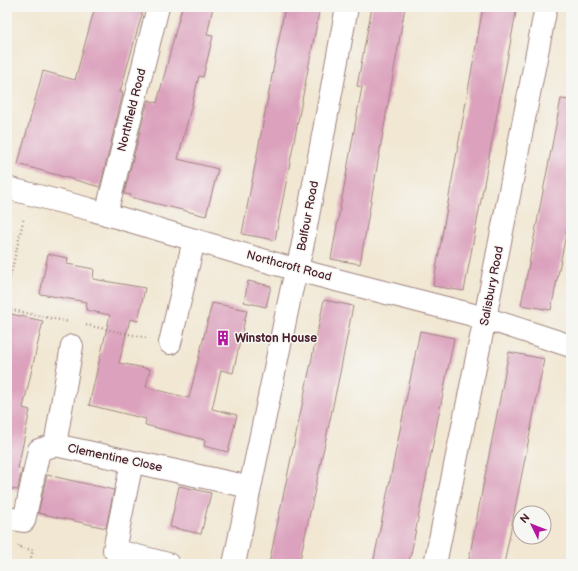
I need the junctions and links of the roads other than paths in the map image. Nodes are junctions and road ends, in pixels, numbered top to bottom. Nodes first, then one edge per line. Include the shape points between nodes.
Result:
1 (158, 7) edge
2 (347, 7) edge
3 (546, 7) edge
4 (7, 188) edge
5 (106, 214) junction
6 (194, 240) junction
7 (297, 270) junction
8 (485, 318) junction
9 (170, 343) road end
10 (72, 346) dead end
11 (571, 346) edge
12 (55, 445) junction
13 (132, 462) junction
14 (250, 487) junction
15 (7, 518) edge
16 (168, 564) edge
17 (234, 564) edge
18 (435, 564) edge

1 - 5 street, Northfield Road
2 - 7 street, Balfour Road
3 - 8 street, Salisbury Road
4 - 5 street, Northcroft Road
5 - 6 street, Northcroft Road
6 - 7 street, Northcroft Road
6 - 9 street
7 - 8 street, Northcroft Road
7 - 14 street, Balfour Road
8 - 11 street, Northcroft Road
8 - 18 street, Salisbury Road
10 - 12 street, Clementine Close
12 - 13 street, Clementine Close
12 - 15 street via 39,450 24,521
13 - 14 street, Clementine Close
13 - 16 street via 114,550
14 - 17 street, Balfour Road

